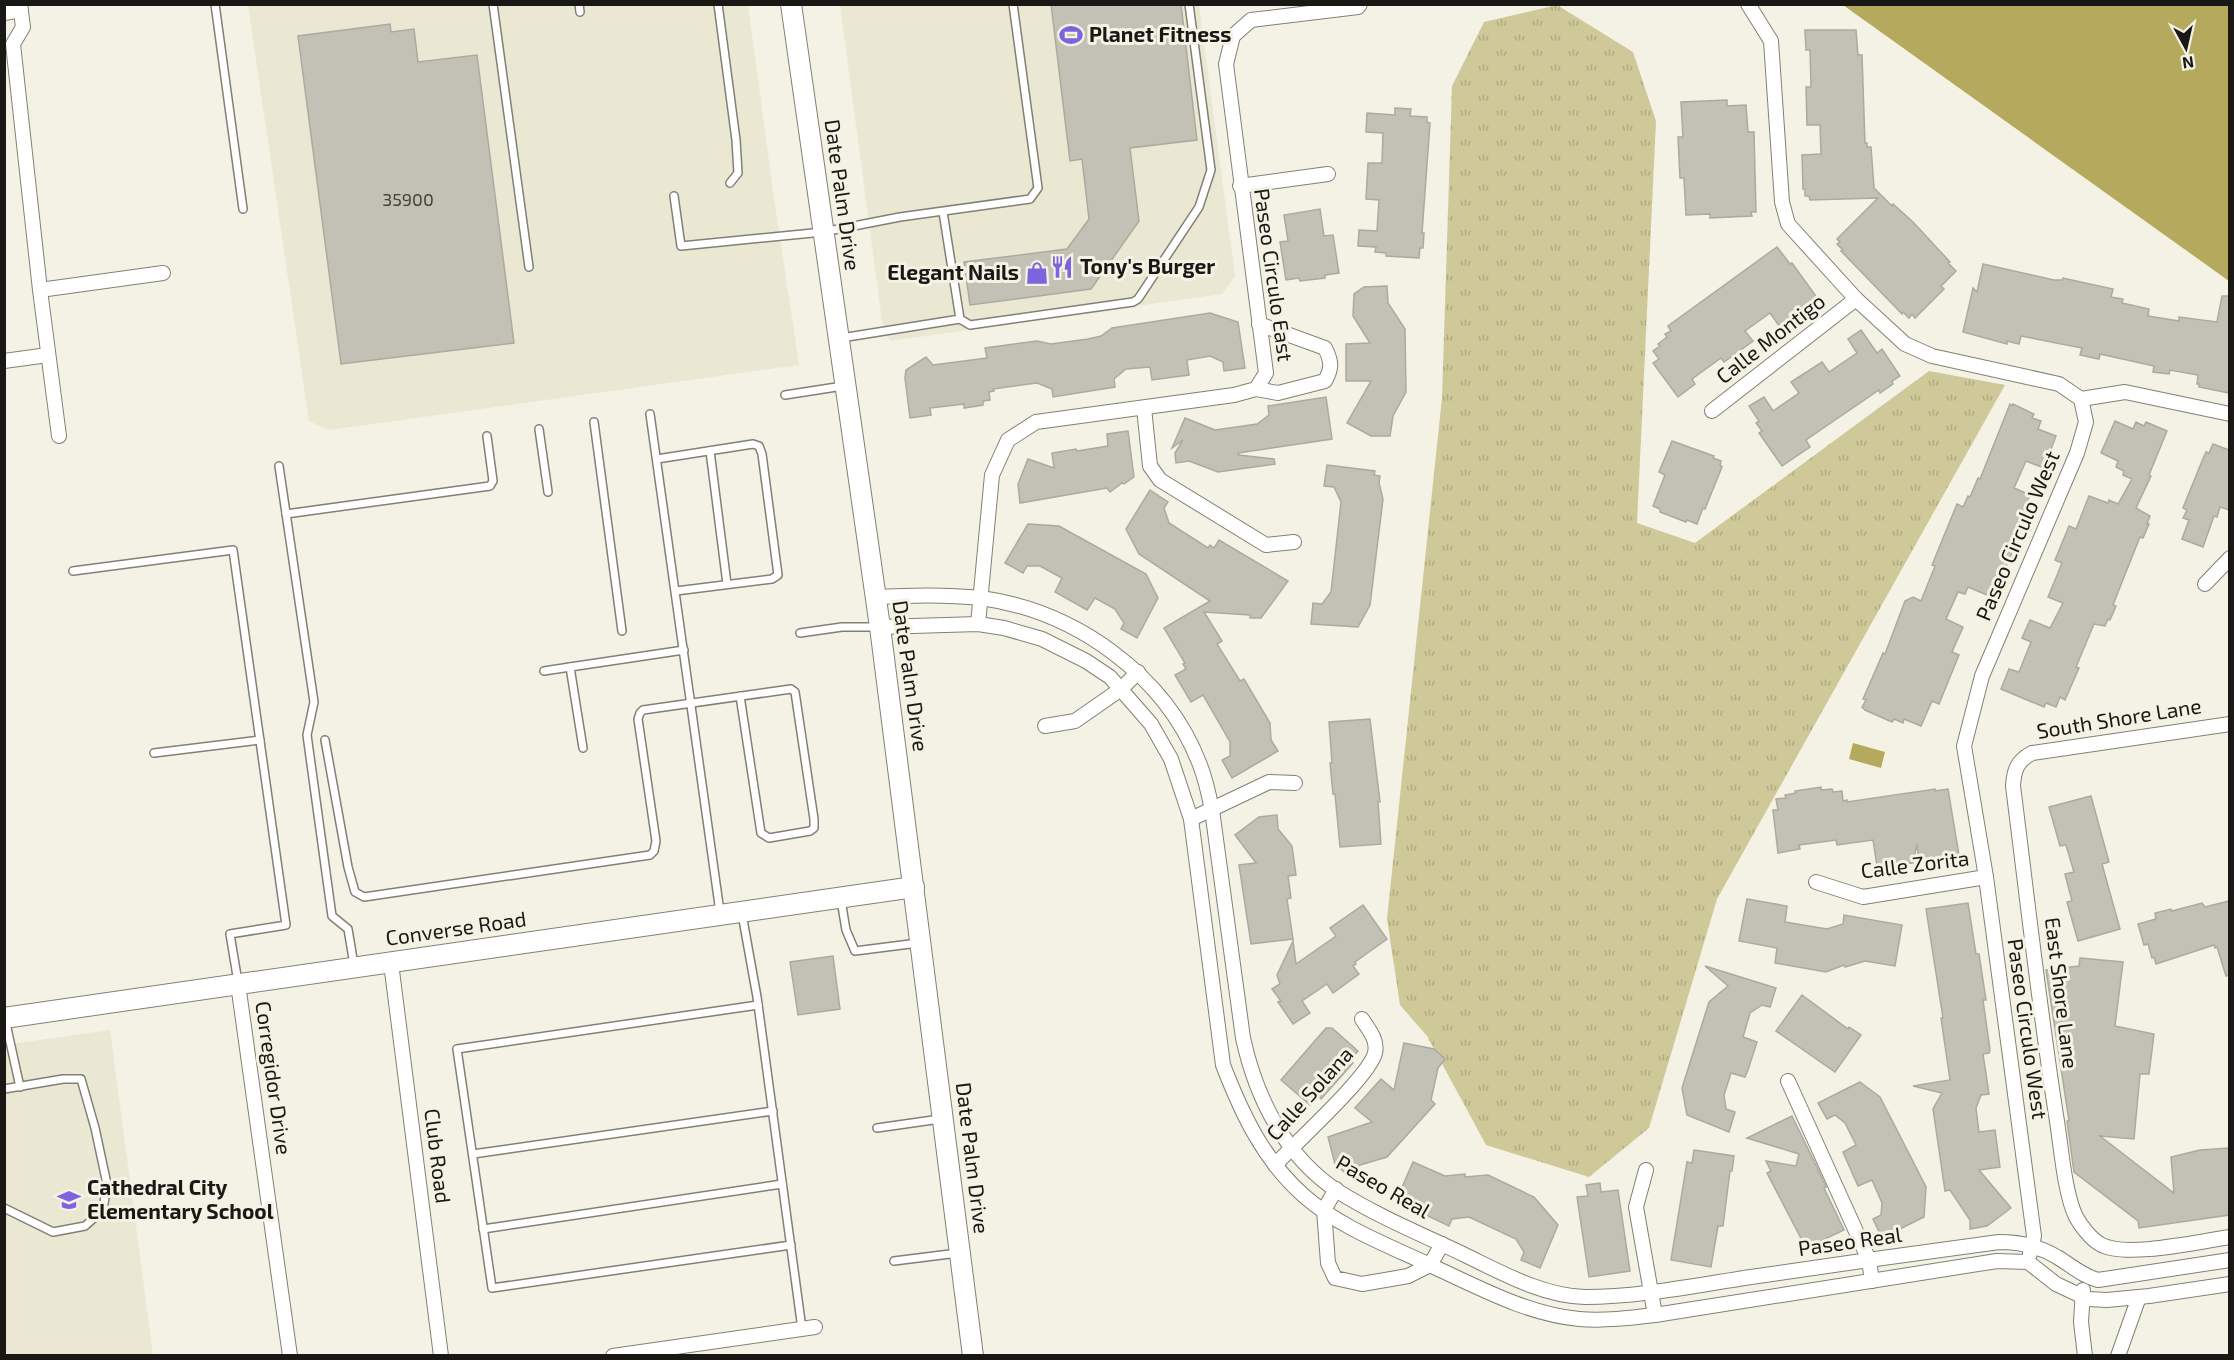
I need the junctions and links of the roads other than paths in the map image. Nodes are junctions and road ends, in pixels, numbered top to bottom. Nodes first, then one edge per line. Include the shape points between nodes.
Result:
1 (215, 4) edge
2 (493, 4) edge
3 (718, 4) edge
4 (791, 4) edge
5 (1013, 4) edge
6 (1189, 4) edge
7 (1360, 4) edge
8 (1748, 4) edge
9 (20, 7) edge
10 (4, 13) edge
11 (9, 40) edge
12 (1328, 174) dead end
13 (730, 183) dead end
14 (1240, 186) junction
15 (674, 196) dead end
16 (243, 208) dead end
17 (943, 212) junction
18 (823, 232) junction
19 (529, 267) dead end
20 (163, 273) dead end
21 (40, 290) junction
22 (1856, 299) junction
23 (960, 319) junction
24 (1259, 324) junction
25 (838, 338) junction
26 (48, 355) junction
27 (4, 361) edge
28 (845, 386) junction
29 (1256, 389) junction
30 (785, 395) dead end
31 (2081, 399) junction
32 (1144, 408) junction
33 (1712, 411) dead end
34 (650, 414) dead end
35 (2229, 414) edge
36 (594, 422) dead end
37 (539, 429) dead end
38 (59, 436) dead end
39 (487, 436) dead end
40 (710, 451) junction
41 (657, 459) junction
42 (279, 466) dead end
43 (548, 492) dead end
44 (286, 514) junction
45 (1294, 542) dead end
46 (2229, 558) edge
47 (73, 571) dead end
48 (727, 584) junction
49 (2205, 584) dead end
50 (676, 591) junction
51 (875, 597) junction
52 (982, 598) junction
53 (978, 624) junction
54 (880, 627) junction
55 (622, 631) dead end
56 (800, 633) dead end
57 (684, 650) junction
58 (570, 667) junction
59 (544, 671) dead end
60 (1138, 672) junction
61 (1121, 689) junction
62 (740, 696) junction
63 (691, 703) junction
64 (2229, 724) edge
65 (1045, 726) dead end
66 (260, 740) junction
67 (325, 740) dead end
68 (583, 748) dead end
69 (154, 753) dead end
70 (2018, 763) joint
71 (1295, 783) dead end
72 (1212, 810) junction
73 (1191, 819) junction
74 (1986, 877) junction
75 (1816, 882) dead end
76 (914, 886) junction
77 (841, 897) junction
78 (741, 912) junction
79 (720, 915) junction
80 (921, 943) junction
81 (391, 963) junction
82 (355, 968) junction
83 (238, 984) junction
84 (1236, 990) junction
85 (1213, 994) junction
86 (758, 1005) junction
87 (5, 1018) edge
88 (1362, 1019) dead end
89 (1788, 1081) dead end
90 (20, 1087) junction
91 (4, 1089) edge
92 (772, 1112) junction
93 (943, 1118) junction
94 (877, 1128) dead end
95 (1292, 1147) junction
96 (473, 1154) junction
97 (1275, 1164) junction
98 (1646, 1170) dead end
99 (782, 1184) junction
100 (1336, 1189) junction
101 (4, 1208) edge
102 (1324, 1210) junction
103 (483, 1229) junction
104 (2229, 1237) edge
105 (1442, 1244) junction
106 (790, 1245) junction
107 (2032, 1245) junction
108 (960, 1253) junction
109 (1869, 1260) junction
110 (2229, 1260) edge
111 (894, 1261) dead end
112 (2028, 1262) junction
113 (1430, 1264) junction
114 (2085, 1276) junction
115 (1872, 1281) junction
116 (2229, 1284) edge
117 (1652, 1292) junction
118 (2082, 1296) junction
119 (2139, 1297) junction
120 (1655, 1315) junction
121 (809, 1328) joint
122 (290, 1356) edge
123 (441, 1356) edge
124 (613, 1356) edge
125 (973, 1356) edge
126 (2085, 1356) edge
127 (2118, 1356) edge

1 - 16 lane
2 - 19 lane
3 - 13 lane via 736,140 738,172
4 - 18 main road, Date Palm Drive
5 - 17 lane via 1038,188 1030,199
6 - 23 lane via 1211,170 1199,207 1137,299 970,325
7 - 14 street, Paseo Circulo East via 1251,20 1233,36 1226,64
8 - 22 street via 1771,41 1782,202 1788,224
9 - 10 street
9 - 11 street via 23,27
11 - 21 street
12 - 14 street
14 - 24 street, Paseo Circulo East
15 - 18 lane via 681,246
17 - 18 lane
17 - 23 lane
18 - 25 main road, Date Palm Drive
20 - 21 street
21 - 26 street
22 - 31 street via 1905,344 1932,356 2059,384
22 - 33 street, Calle Montigo
23 - 25 lane
24 - 29 street, Paseo Circulo East via 1266,373
24 - 29 street via 1325,348 1332,368 1325,381 1278,393
25 - 28 main road, Date Palm Drive
26 - 27 street
26 - 38 street
28 - 30 lane
28 - 51 main road, Date Palm Drive
29 - 32 street, Paseo Circulo East
31 - 35 street via 2126,392
31 - 74 street, Paseo Circulo West via 2086,422 2077,453 1982,676 1964,746
32 - 45 street via 1150,466 1160,480 1266,545
32 - 52 street, Paseo Circulo East via 1036,422 1008,440 992,475
34 - 41 lane
36 - 55 lane
37 - 43 lane
39 - 44 lane via 493,481 490,486
40 - 41 lane
40 - 48 lane
40 - 48 lane via 759,446 776,557 778,575 772,579
41 - 50 lane
42 - 44 lane
44 - 82 lane via 314,702 307,735 326,879 332,916 348,929
46 - 49 street
47 - 66 lane via 233,550
48 - 50 lane
50 - 57 lane
51 - 52 street, Paseo Real
51 - 54 main road, Date Palm Drive
52 - 53 street, Paseo Circulo East
52 - 60 street, Paseo Real via 1038,612 1064,624
53 - 54 street, Paseo Real
53 - 61 street, Paseo Real via 1027,633 1052,643 1086,661
54 - 56 lane
54 - 76 main road, Date Palm Drive
57 - 58 lane
57 - 63 lane
58 - 59 lane
58 - 68 lane
60 - 61 street
60 - 72 street, Paseo Real via 1157,693 1188,741 1200,764
61 - 65 street via 1075,721
61 - 73 street, Paseo Real via 1161,740 1180,781
62 - 62 lane via 791,689 795,692 814,819 810,831 769,838 761,833
62 - 63 lane
63 - 67 lane via 639,713 656,841 650,855 363,897 355,892 348,867
63 - 79 lane
64 - 70 street, South Shore Lane via 2048,749 2032,753
66 - 69 lane
66 - 83 lane via 286,925 230,934
70 - 104 street, East Shore Lane via 2013,786 2052,1090 2076,1216 2100,1245 2123,1250
71 - 72 street via 1269,782
72 - 73 street
72 - 84 street, Paseo Real
73 - 85 street, Paseo Real
74 - 75 street, Calle Zorita via 1863,897
74 - 107 street, Paseo Circulo West via 2034,1236
76 - 77 main road, Converse Road
76 - 80 main road, Date Palm Drive
77 - 78 main road, Converse Road
77 - 80 lane via 846,930 855,951
78 - 79 main road, Converse Road
78 - 86 lane
79 - 81 main road, Converse Road
80 - 93 main road, Date Palm Drive
81 - 82 main road, Converse Road
81 - 123 street, Club Road
82 - 83 main road, Converse Road
83 - 87 main road, Converse Road
83 - 122 street, Corregidor Drive
84 - 85 street
84 - 95 street, Paseo Real via 1254,1082 1273,1121
85 - 97 street, Paseo Real via 1223,1065 1259,1144
86 - 92 lane
86 - 96 lane via 457,1049
87 - 90 lane
88 - 95 street, Calle Solana via 1375,1040 1375,1054 1361,1077
89 - 109 street
90 - 91 lane
90 - 101 lane via 63,1078 81,1079 107,1184 103,1210 86,1226 53,1232
92 - 96 lane
92 - 99 lane
93 - 94 lane
93 - 108 main road, Date Palm Drive
95 - 97 street, Calle Solana
95 - 100 street, Paseo Real
96 - 103 lane
97 - 102 street, Paseo Real
98 - 117 street via 1636,1207
99 - 103 lane
99 - 106 lane
100 - 102 street
100 - 105 street, Paseo Real
102 - 113 street, Paseo Real via 1365,1235
102 - 113 street via 1328,1263 1335,1278 1362,1284 1408,1276
103 - 106 lane via 492,1288
105 - 113 street
105 - 117 street, Paseo Real via 1546,1290 1584,1297
106 - 121 lane
107 - 109 street, Paseo Real via 1999,1242
107 - 112 street, Paseo Circulo West
107 - 114 street, Paseo Real
108 - 111 lane
108 - 125 main road, Date Palm Drive
109 - 115 street
109 - 117 street, Paseo Real
110 - 114 street via 2098,1280
112 - 115 street, Paseo Real via 1997,1261
112 - 118 street via 2056,1284
113 - 120 street, Paseo Real via 1553,1315 1616,1320
114 - 118 street
115 - 120 street, Paseo Real
116 - 119 street
117 - 120 street
118 - 119 street via 2107,1300
118 - 126 street
119 - 127 street
121 - 124 street

